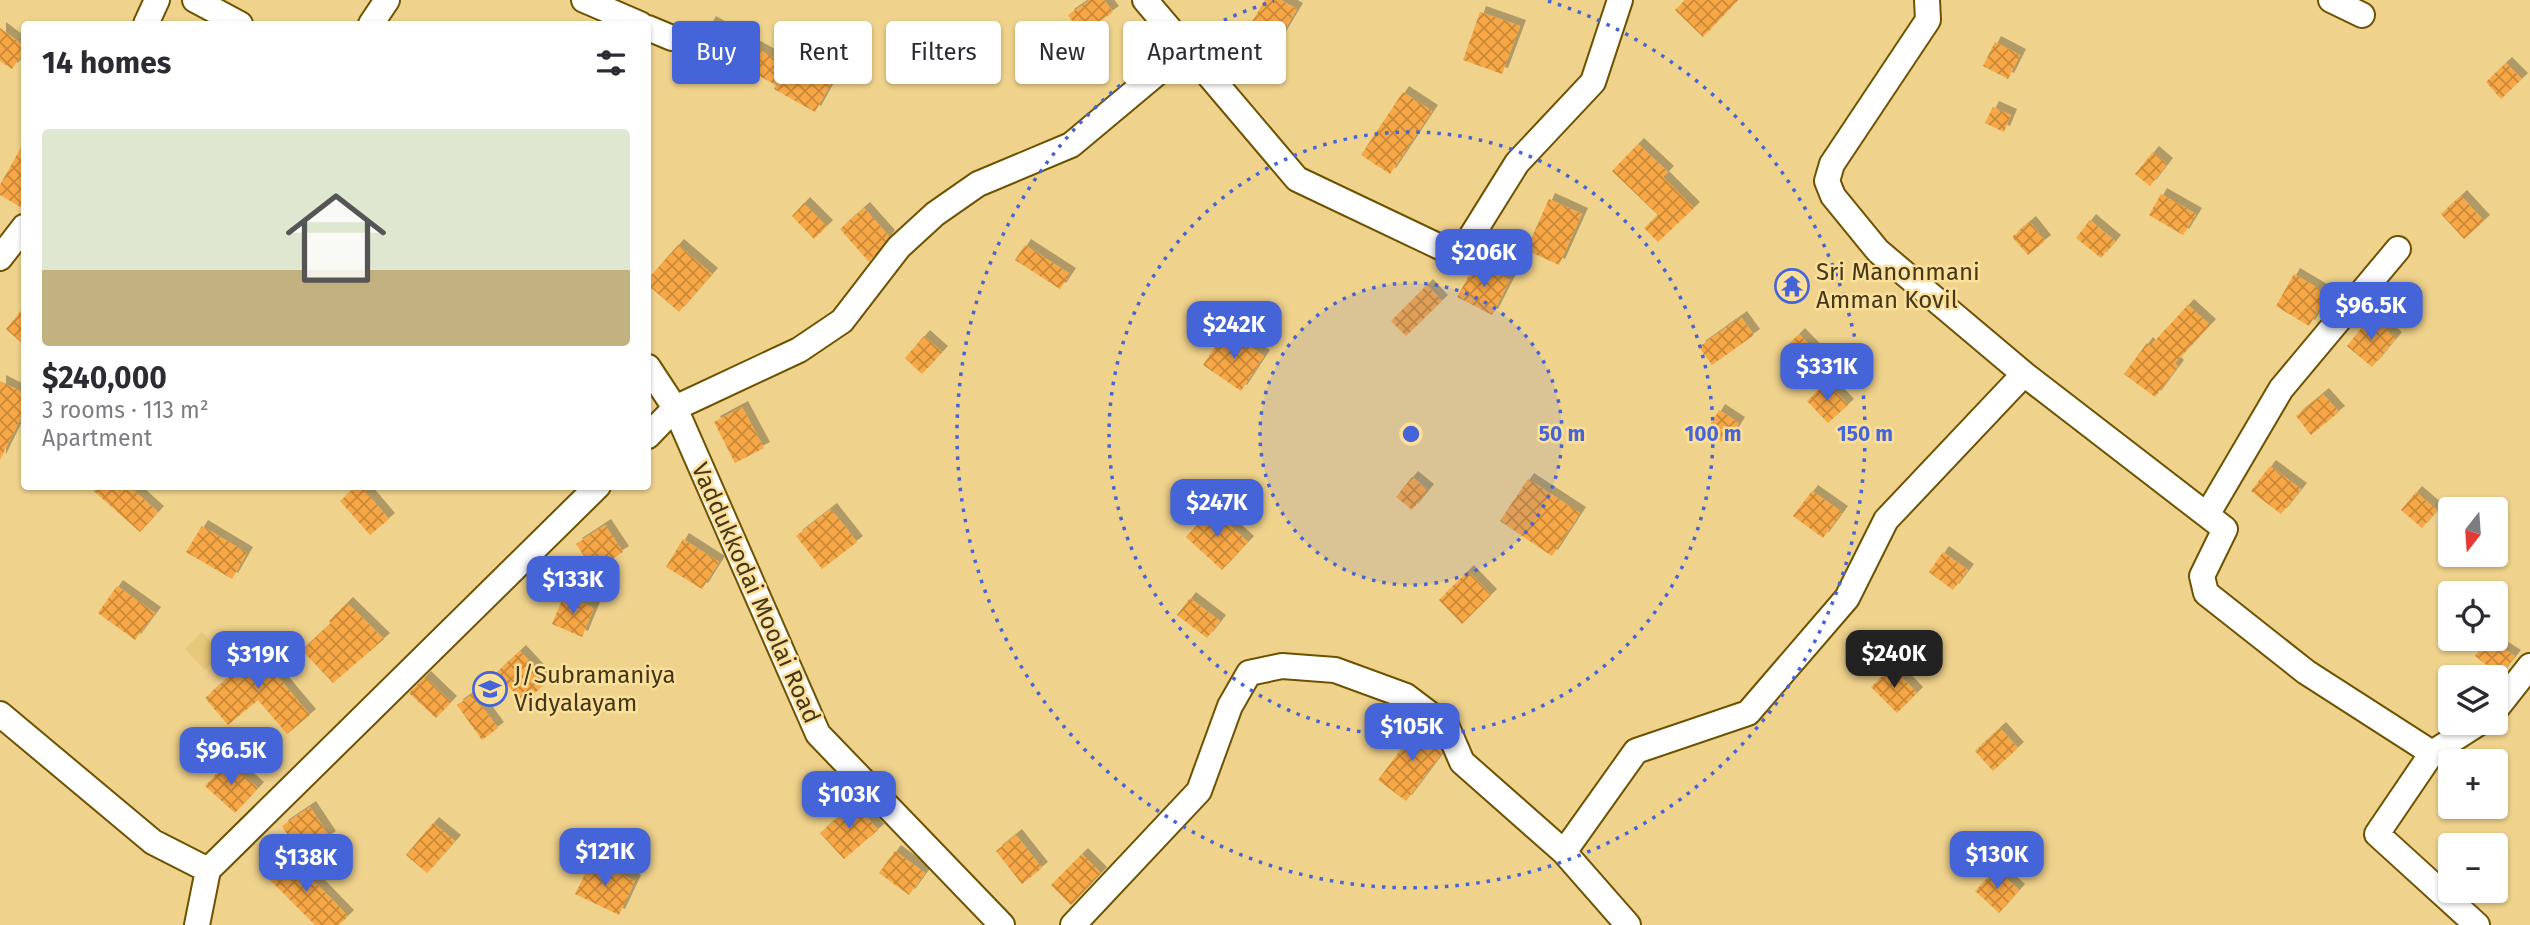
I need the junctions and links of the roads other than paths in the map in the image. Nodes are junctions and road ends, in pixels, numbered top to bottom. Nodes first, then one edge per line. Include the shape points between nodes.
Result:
1 (157, 0) edge
2 (195, 0) edge
3 (387, 0) edge
4 (584, 0) edge
5 (1145, 0) edge
6 (1620, 0) edge
7 (1927, 0) edge
8 (2331, 0) edge
9 (2362, 15) dead end
10 (147, 21) edge
11 (234, 21) edge
12 (373, 21) edge
13 (633, 21) edge
14 (1163, 21) edge
15 (651, 28) edge
16 (672, 38) dead end
17 (1143, 84) edge
18 (1217, 84) edge
19 (21, 231) edge
20 (2399, 249) dead end
21 (0, 258) edge
22 (651, 372) edge
23 (2024, 374) junction
24 (675, 408) junction
25 (651, 433) edge
26 (594, 490) edge
27 (2207, 515) junction
28 (2530, 666) edge
29 (2508, 694) edge
30 (0, 714) edge
31 (2460, 735) edge
32 (2432, 753) junction
33 (1564, 852) junction
34 (208, 870) junction
35 (197, 925) edge
36 (1002, 925) edge
37 (1073, 925) edge
38 (1628, 925) edge
39 (2477, 925) edge

1 - 10 street
2 - 11 street
3 - 12 street
4 - 13 street
5 - 14 street
6 - 18 street via 1593,82 1517,163 1459,256 1297,179
7 - 23 street via 1928,20 1832,164 1827,181 1833,196 1878,251
8 - 9 street
15 - 16 street
17 - 24 street via 1071,145 978,184 935,214 899,247 842,321 799,350
19 - 21 street
20 - 27 street via 2281,389
22 - 24 street, Vaddukkodai Moolai Road
23 - 27 street
23 - 33 street via 1886,520 1847,598 1748,713 1636,751
24 - 25 street
24 - 36 street, Vaddukkodai Moolai Road via 818,734
26 - 34 street
27 - 32 street via 2225,528 2202,576 2206,593 2306,672
28 - 29 street
30 - 34 street via 153,842
31 - 32 street
32 - 39 street via 2376,834
33 - 37 street via 1462,762 1447,727 1406,696 1335,670 1282,666 1249,673 1230,706 1199,791
33 - 38 street
34 - 35 street

